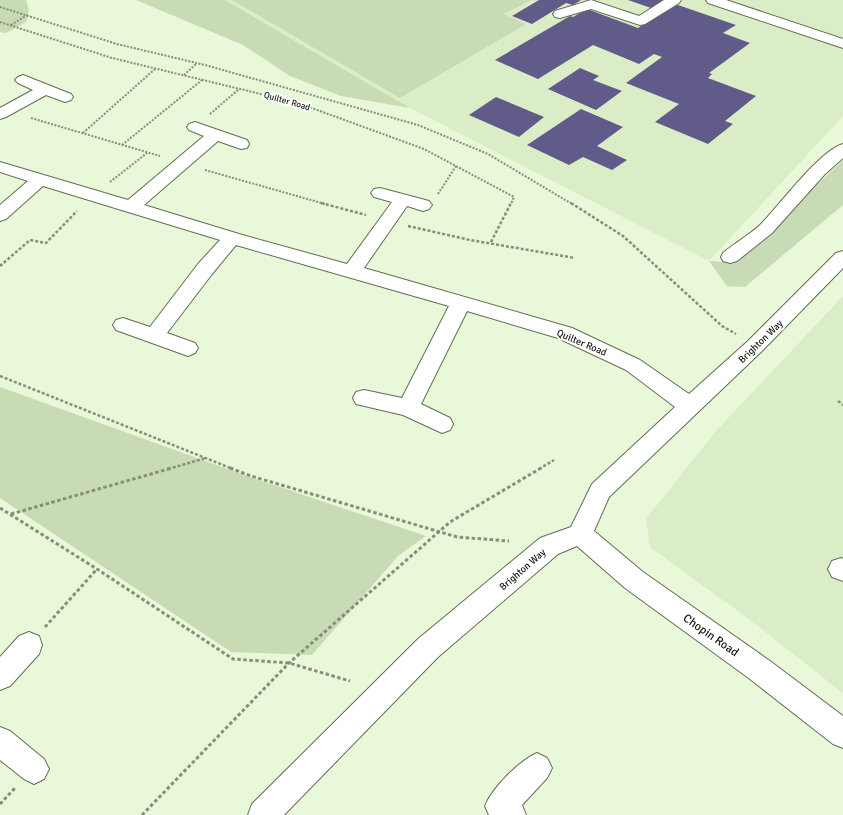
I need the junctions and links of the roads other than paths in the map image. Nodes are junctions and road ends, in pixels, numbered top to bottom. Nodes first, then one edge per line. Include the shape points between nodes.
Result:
1 (674, 0) edge
2 (713, 0) edge
3 (560, 14) dead end
4 (843, 44) edge
5 (23, 80) dead end
6 (46, 89) junction
7 (64, 97) dead end
8 (3, 112) edge
9 (195, 128) dead end
10 (215, 135) junction
11 (241, 144) dead end
12 (843, 149) edge
13 (0, 167) edge
14 (41, 179) junction
15 (380, 193) dead end
16 (403, 199) junction
17 (423, 205) dead end
18 (132, 206) junction
19 (0, 215) edge
20 (232, 238) junction
21 (730, 257) dead end
22 (843, 257) edge
23 (351, 272) junction
24 (461, 302) junction
25 (123, 325) dead end
26 (154, 336) junction
27 (188, 348) dead end
28 (364, 398) dead end
29 (690, 407) junction
30 (408, 408) junction
31 (442, 424) dead end
32 (580, 534) junction
33 (29, 645) road end
34 (0, 677) edge
35 (843, 734) edge
36 (0, 741) edge
37 (537, 768) dead end
38 (34, 769) dead end
39 (501, 812) edge
40 (263, 815) edge

1 - 3 street via 640,21 591,4
2 - 4 street
5 - 6 street
6 - 7 street
6 - 8 street
9 - 10 street
10 - 11 street
10 - 18 street
12 - 21 street via 819,170 766,229
13 - 14 street, Quilter Road
14 - 18 street, Quilter Road
14 - 19 street
15 - 16 street
16 - 17 street
16 - 23 street
18 - 20 street, Quilter Road
20 - 23 street, Quilter Road
20 - 26 street
22 - 29 street, Brighton Way via 765,337
23 - 24 street, Quilter Road
24 - 29 street, Quilter Road via 565,333 633,365
24 - 30 street
25 - 26 street
26 - 27 street
28 - 30 street
29 - 32 street, Brighton Way via 600,491
30 - 31 street
32 - 35 street, Chopin Road via 634,580 760,670
32 - 40 street, Brighton Way via 549,546 428,648
33 - 34 street
36 - 38 street
37 - 39 street

